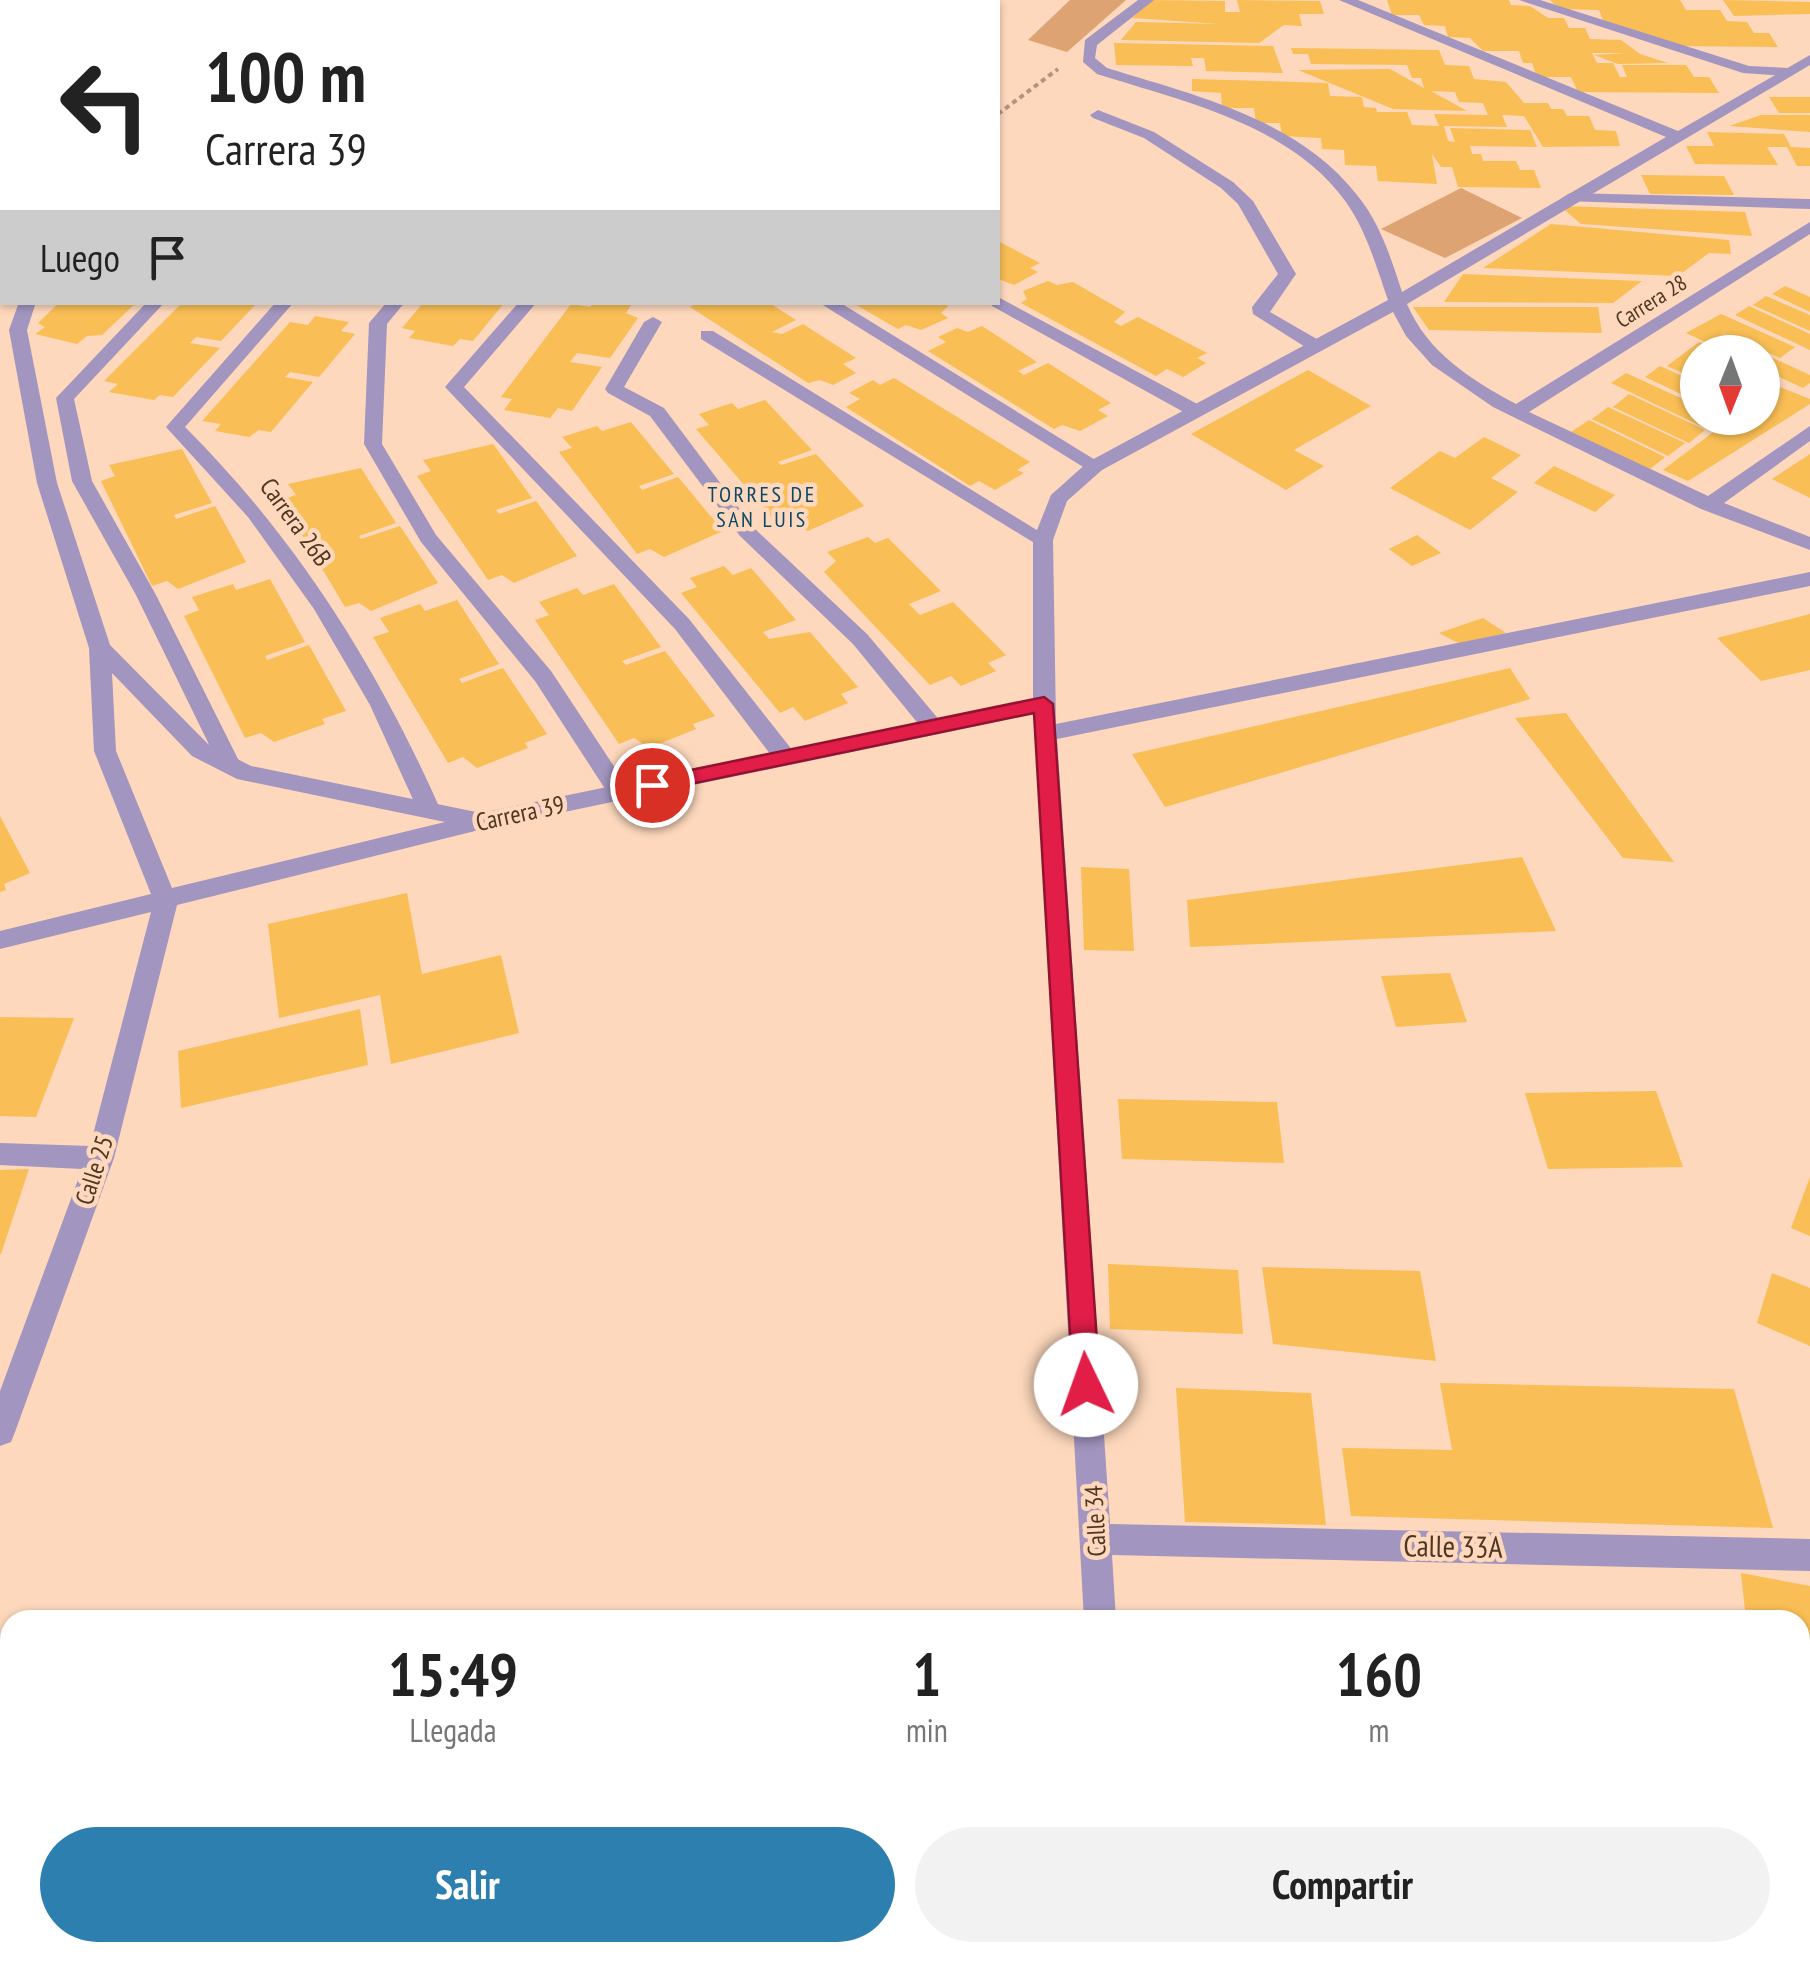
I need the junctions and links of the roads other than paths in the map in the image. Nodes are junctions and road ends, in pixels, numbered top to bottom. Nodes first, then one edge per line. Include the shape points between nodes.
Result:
1 (1147, 0) edge
2 (1346, 0) edge
3 (1526, 0) edge
4 (1810, 59) edge
5 (1788, 72) junction
6 (1810, 73) edge
7 (1098, 116) dead end
8 (1675, 135) junction
9 (1570, 198) junction
10 (1810, 204) edge
11 (1810, 227) edge
12 (1788, 242) junction
13 (1810, 250) edge
14 (1398, 301) junction
15 (1000, 303) edge
16 (27, 305) edge
17 (154, 305) edge
18 (283, 305) edge
19 (394, 305) edge
20 (526, 305) edge
21 (831, 305) edge
22 (653, 322) dead end
23 (707, 335) dead end
24 (1316, 346) junction
25 (1196, 411) junction
26 (1516, 412) junction
27 (1810, 432) edge
28 (1095, 466) junction
29 (1708, 505) junction
30 (1043, 540) junction
31 (1810, 544) edge
32 (1810, 579) edge
33 (100, 648) junction
34 (1044, 704) junction
35 (933, 727) junction
36 (1046, 734) junction
37 (786, 758) junction
38 (232, 767) junction
39 (619, 792) junction
40 (429, 811) junction
41 (482, 820) junction
42 (166, 902) junction
43 (0, 940) edge
44 (0, 1154) edge
45 (100, 1158) junction
46 (0, 1432) edge
47 (1096, 1538) junction
48 (1810, 1555) edge
49 (1100, 1610) edge

1 - 14 street via 1090,43 1088,59 1102,71 1232,114 1301,149 1332,176 1372,231
2 - 8 street
3 - 5 street via 1748,70
4 - 5 street
5 - 6 street
5 - 8 street
7 - 24 street via 1149,135 1245,201 1287,274 1262,314
8 - 9 street
9 - 10 street
9 - 14 street
11 - 12 street, Carrera 28
12 - 13 street
12 - 26 street, Carrera 28
14 - 24 street
14 - 26 street via 1418,342 1457,377
15 - 25 street
16 - 33 street via 18,330 47,483
17 - 38 street via 64,398 82,482
18 - 40 street, Carrera 26B via 176,427 238,488 318,598 392,721
19 - 39 street via 378,323 373,444 428,538 543,676
20 - 37 street via 454,387 682,624
21 - 28 street
22 - 35 street via 614,389 656,412 747,532 860,639
23 - 30 street
24 - 25 street
25 - 28 street
26 - 29 street
27 - 29 street
28 - 30 street via 1058,499
29 - 31 street
30 - 34 street, Calle 34
32 - 36 street
33 - 38 street via 200,750
33 - 42 street via 105,751
34 - 35 street, Carrera 39
34 - 36 street, Calle 34
35 - 37 street, Carrera 39
36 - 47 street, Calle 34
37 - 39 street, Carrera 39
38 - 40 street via 306,789
39 - 41 street, Carrera 39
40 - 41 street
41 - 42 street, Carrera 39
42 - 43 street, Carrera 39
42 - 45 street, Calle 25
44 - 45 street
45 - 46 street, Calle 25
47 - 48 street, Calle 33A
47 - 49 street, Calle 34

